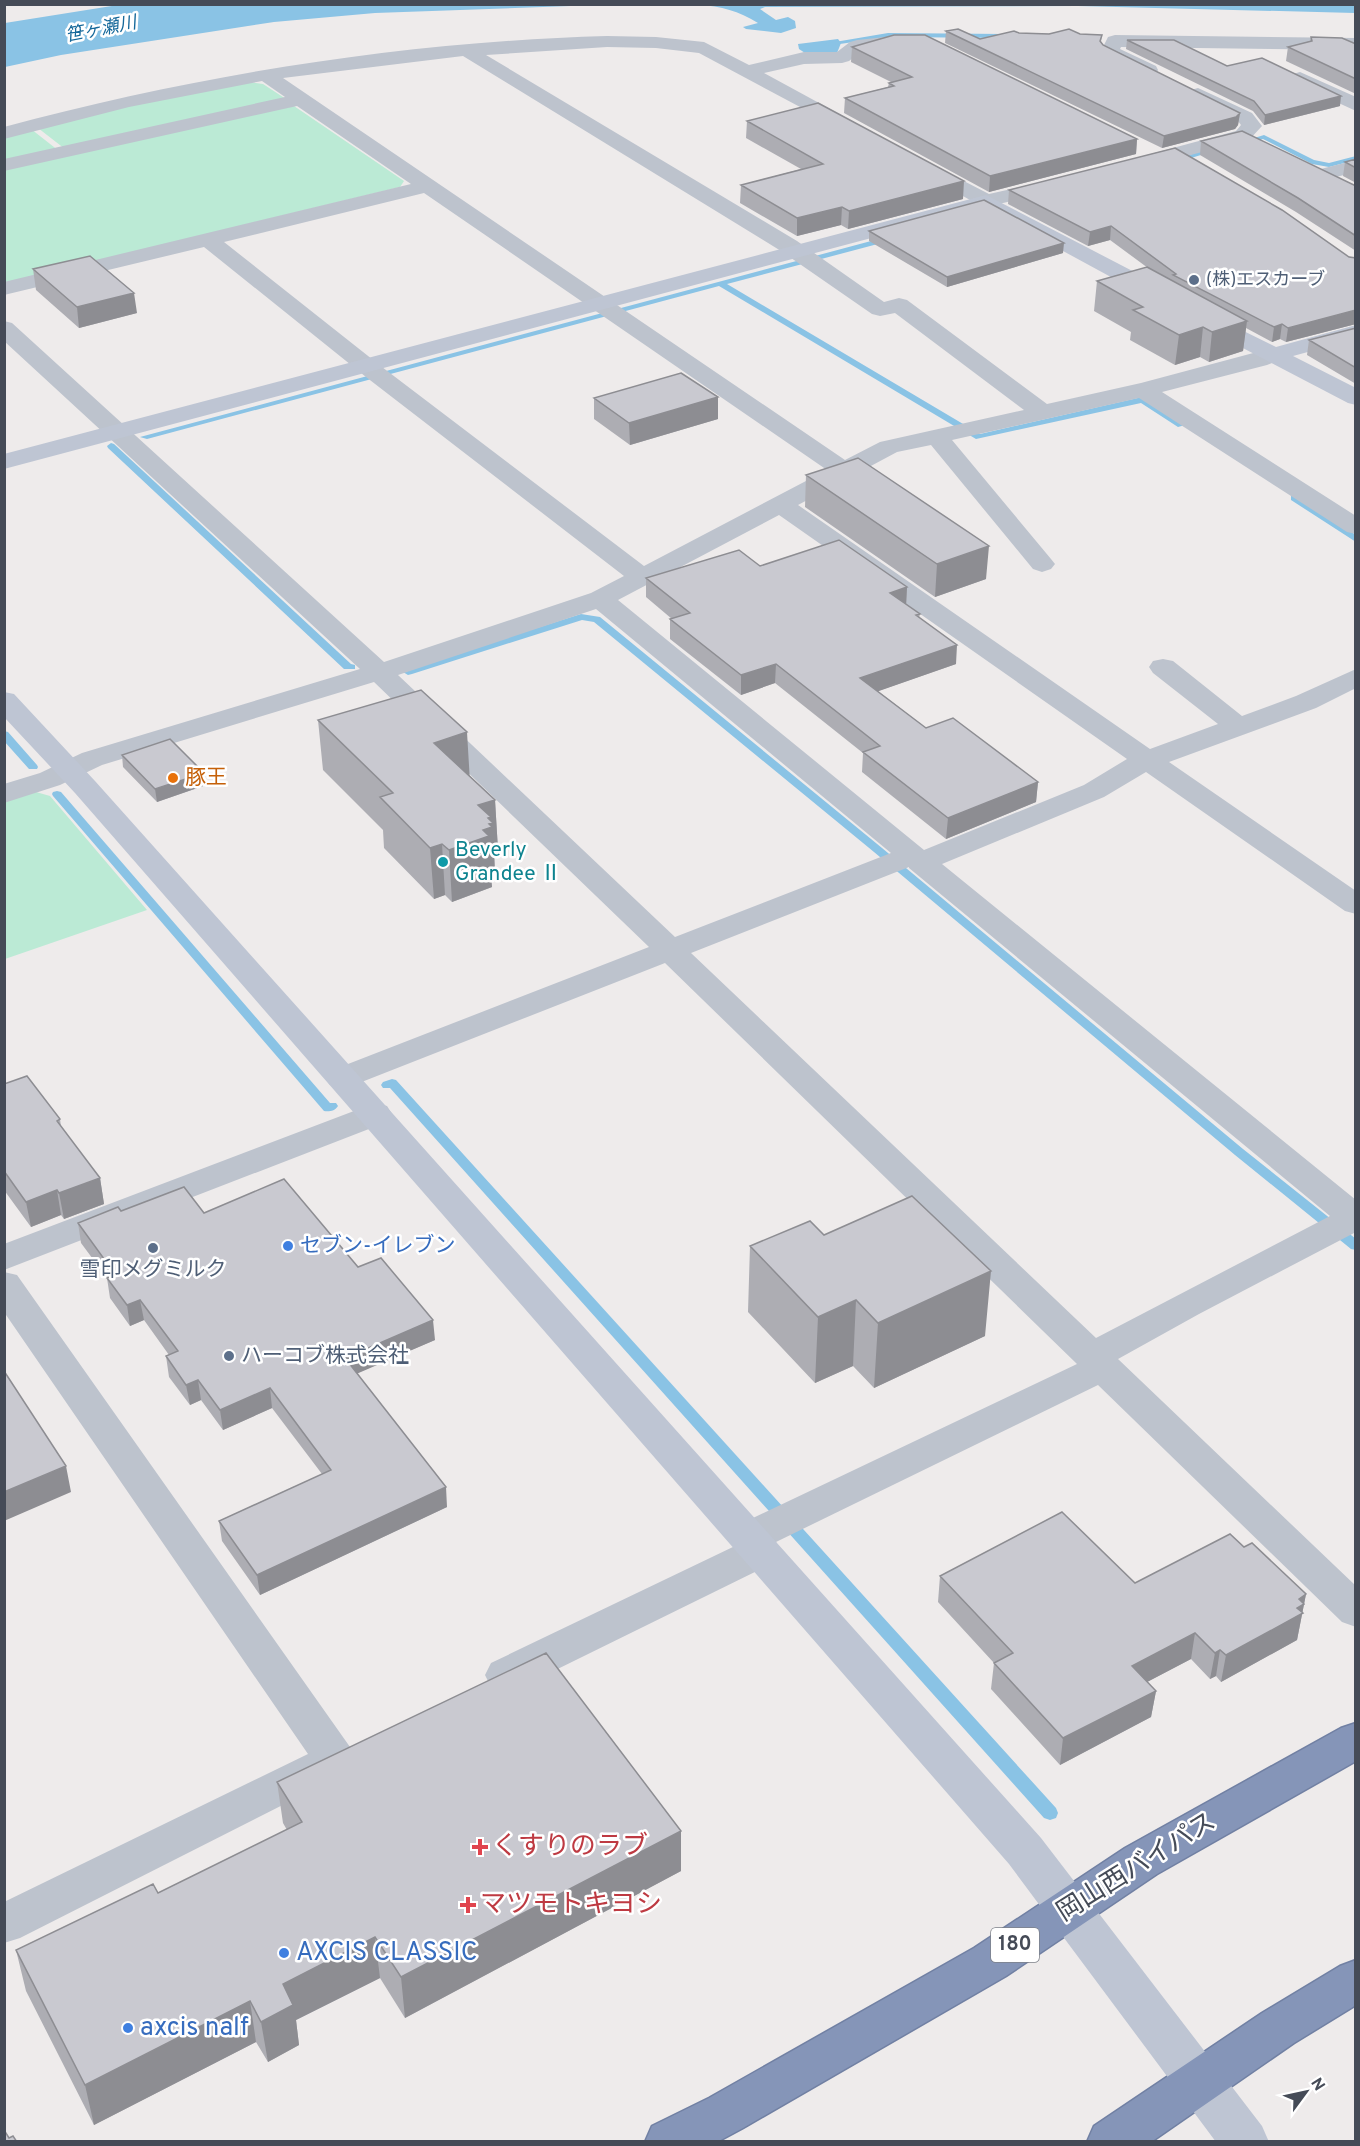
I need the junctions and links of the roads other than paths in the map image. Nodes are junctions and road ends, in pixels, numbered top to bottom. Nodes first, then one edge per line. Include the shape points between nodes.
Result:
1 (916, 42) edge
2 (1228, 43) junction
3 (1344, 44) edge
4 (465, 50) junction
5 (747, 71) junction
6 (267, 76) junction
7 (1162, 76) edge
8 (1182, 86) edge
9 (301, 99) junction
10 (1356, 105) edge
11 (4, 133) edge
12 (860, 133) edge
13 (1140, 147) dead end
14 (1184, 159) junction
15 (912, 161) edge
16 (1299, 164) edge
17 (4, 165) edge
18 (1356, 166) edge
19 (1118, 169) edge
20 (1320, 175) junction
21 (1074, 180) edge
22 (426, 186) junction
23 (1347, 189) edge
24 (996, 206) junction
25 (208, 239) junction
26 (805, 256) junction
27 (4, 289) edge
28 (608, 309) junction
29 (4, 328) edge
30 (1356, 332) edge
31 (1272, 355) junction
32 (373, 372) junction
33 (1143, 390) junction
34 (1356, 398) edge
35 (1044, 413) junction
36 (117, 432) junction
37 (957, 433) junction
38 (4, 462) edge
39 (843, 470) junction
40 (781, 505) junction
41 (1356, 527) edge
42 (1042, 564) dead end
43 (641, 576) junction
44 (600, 599) junction
45 (1163, 667) dead end
46 (379, 672) junction
47 (1356, 677) edge
48 (4, 700) edge
49 (1238, 726) junction
50 (1146, 760) junction
51 (70, 770) junction
52 (4, 794) edge
53 (904, 861) junction
54 (1356, 905) edge
55 (669, 949) junction
56 (342, 1078) junction
57 (375, 1114) junction
58 (1345, 1223) edge
59 (4, 1258) edge
60 (4, 1284) edge
61 (1097, 1362) junction
62 (771, 1532) junction
63 (1356, 1611) edge
64 (472, 1692) edge
65 (1356, 1740) edge
66 (1069, 1909) junction
67 (4, 1924) edge
68 (1356, 1980) edge
69 (1200, 2082) junction
70 (669, 2142) edge
71 (1111, 2142) edge
72 (1245, 2142) edge

1 - 5 street via 857,46 842,57 804,58
2 - 3 street
2 - 7 street via 1115,41 1110,51
2 - 10 street
4 - 5 street via 586,42 683,44 704,48
4 - 6 street
4 - 26 street
5 - 12 street
6 - 9 street
6 - 11 street via 166,93
8 - 14 street via 1245,117 1252,126 1250,138
9 - 17 street
9 - 22 street
13 - 14 street
14 - 19 street
15 - 24 street
16 - 20 street
18 - 20 street
20 - 23 street
21 - 24 street
22 - 25 street
22 - 28 street
24 - 26 street
24 - 31 street
25 - 27 street
25 - 32 street
26 - 28 street
26 - 35 street via 880,309 899,305
28 - 32 street
28 - 39 street
29 - 36 street
30 - 31 street
31 - 33 street
31 - 34 street
32 - 36 street
32 - 43 street
33 - 35 street
33 - 41 street
35 - 37 street
36 - 38 street
36 - 46 street
37 - 39 street via 889,447
37 - 42 street
39 - 40 street
40 - 43 street
40 - 50 street
43 - 44 street
44 - 46 street
44 - 53 street
45 - 49 street
46 - 51 street via 92,759
46 - 55 street
47 - 49 street via 1306,702
48 - 51 street
49 - 50 street
50 - 53 street via 1094,791
50 - 54 street
51 - 52 street
51 - 56 street
53 - 55 street
53 - 58 street
55 - 56 street
55 - 61 street
56 - 57 street
57 - 59 street
57 - 62 street
58 - 61 street via 1186,1305
60 - 67 street via 351,1751
61 - 62 street
61 - 63 street
62 - 64 street
62 - 66 street
65 - 66 highway, 岡山西バイパス / 180 via 1141,1861
66 - 69 street
66 - 70 highway, 岡山西バイパス / 180 via 980,1968
68 - 69 highway
69 - 71 highway
69 - 72 street

